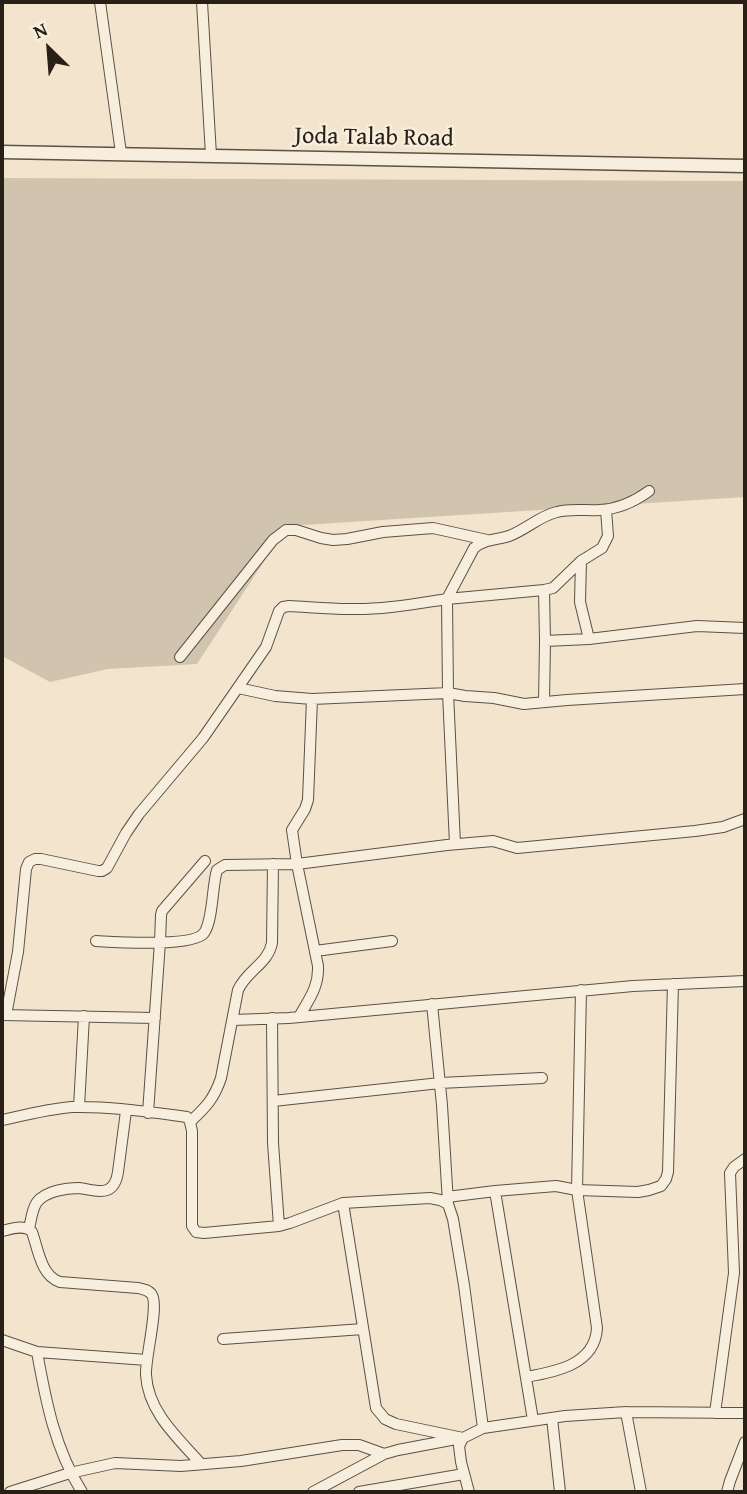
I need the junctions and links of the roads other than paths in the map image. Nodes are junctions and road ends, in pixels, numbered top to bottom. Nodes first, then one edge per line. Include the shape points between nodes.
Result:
1 (100, 2) edge
2 (202, 2) edge
3 (2, 152) edge
4 (121, 153) junction
5 (211, 155) junction
6 (745, 166) edge
7 (649, 491) dead end
8 (606, 510) junction
9 (488, 540) junction
10 (581, 561) junction
11 (544, 590) junction
12 (447, 599) junction
13 (745, 628) edge
14 (589, 639) junction
15 (545, 641) junction
16 (180, 657) dead end
17 (238, 688) junction
18 (745, 689) edge
19 (448, 693) junction
20 (312, 699) junction
21 (544, 702) junction
22 (745, 819) edge
23 (455, 844) junction
24 (205, 861) dead end
25 (274, 864) junction
26 (297, 864) junction
27 (96, 942) dead end
28 (160, 942) junction
29 (392, 942) dead end
30 (315, 951) junction
31 (745, 981) edge
32 (673, 984) junction
33 (581, 990) junction
34 (432, 1004) junction
35 (4, 1015) edge
36 (84, 1016) junction
37 (299, 1017) junction
38 (155, 1018) junction
39 (272, 1018) junction
40 (233, 1020) junction
41 (542, 1078) dead end
42 (440, 1083) junction
43 (273, 1101) junction
44 (79, 1107) junction
45 (126, 1111) junction
46 (148, 1113) junction
47 (2, 1120) edge
48 (190, 1122) junction
49 (745, 1159) edge
50 (495, 1191) junction
51 (577, 1191) junction
52 (448, 1201) junction
53 (343, 1203) junction
54 (279, 1226) junction
55 (29, 1228) junction
56 (2, 1231) edge
57 (363, 1329) junction
58 (223, 1339) dead end
59 (2, 1340) edge
60 (37, 1352) junction
61 (147, 1360) junction
62 (526, 1377) junction
63 (626, 1412) junction
64 (715, 1413) junction
65 (745, 1413) edge
66 (552, 1418) junction
67 (533, 1420) junction
68 (482, 1428) junction
69 (463, 1438) junction
70 (745, 1442) edge
71 (384, 1454) junction
72 (201, 1464) junction
73 (70, 1473) junction
74 (464, 1474) junction
75 (10, 1492) edge
76 (82, 1492) edge
77 (313, 1492) edge
78 (359, 1492) edge
79 (469, 1492) edge
80 (561, 1492) edge
81 (641, 1492) edge
82 (727, 1492) edge

1 - 4 street
2 - 5 street
3 - 4 street, Joda Talab Road
4 - 5 street, Joda Talab Road
5 - 6 street, Joda Talab Road
7 - 8 street via 624,506
8 - 9 street via 562,511 508,536
8 - 10 street via 605,544
9 - 12 street via 474,548
9 - 16 street via 433,528 333,540 286,530 273,540
10 - 11 street via 553,588
10 - 14 street via 580,602
11 - 12 street
11 - 15 street
12 - 17 street via 349,610 283,607 266,647
12 - 19 street
13 - 14 street via 697,626
14 - 15 street
15 - 21 street
17 - 20 street
17 - 35 street via 139,814 105,870 41,859 29,862 18,952
18 - 21 street
19 - 20 street
19 - 21 street via 524,704
19 - 23 street
20 - 26 street via 308,800 292,830
22 - 23 street via 695,831 517,848 493,841
23 - 26 street
24 - 28 street via 162,911
25 - 26 street
25 - 28 street via 219,867 203,934 193,940
25 - 40 street via 271,953 242,982
26 - 30 street
27 - 28 street
28 - 38 street
29 - 30 street
30 - 37 street via 318,977
31 - 32 street
32 - 33 street
32 - 51 street via 666,1179 661,1186 638,1192
33 - 34 street
33 - 51 street
34 - 37 street
34 - 42 street
35 - 36 street
36 - 38 street
36 - 44 street
37 - 39 street
38 - 46 street
39 - 40 street
39 - 43 street
40 - 48 street via 216,1092
41 - 42 street
42 - 43 street
42 - 52 street
43 - 54 street
44 - 45 street
44 - 47 street
45 - 46 street
45 - 55 street via 116,1182 104,1191 79,1188 48,1194 35,1204
46 - 48 street via 187,1117
48 - 54 street via 192,1226 196,1232
49 - 64 street via 730,1173 734,1273
50 - 51 street via 556,1186
50 - 52 street
50 - 62 street
51 - 62 street via 596,1338 587,1353 565,1368
52 - 53 street
52 - 68 street
53 - 54 street
53 - 57 street
55 - 56 street
55 - 61 street via 53,1280 149,1291 154,1302
57 - 58 street
57 - 69 street via 376,1408 385,1419
59 - 60 street
60 - 61 street
60 - 73 street via 55,1436
61 - 72 street via 152,1404
62 - 67 street
63 - 64 street
63 - 66 street
63 - 81 street
64 - 65 street
66 - 67 street
66 - 80 street
67 - 68 street
68 - 69 street
69 - 71 street
69 - 74 street via 459,1447
70 - 82 street
71 - 72 street via 359,1445 342,1445
71 - 77 street
72 - 73 street via 115,1462
73 - 75 street
73 - 76 street
74 - 78 street
74 - 79 street

